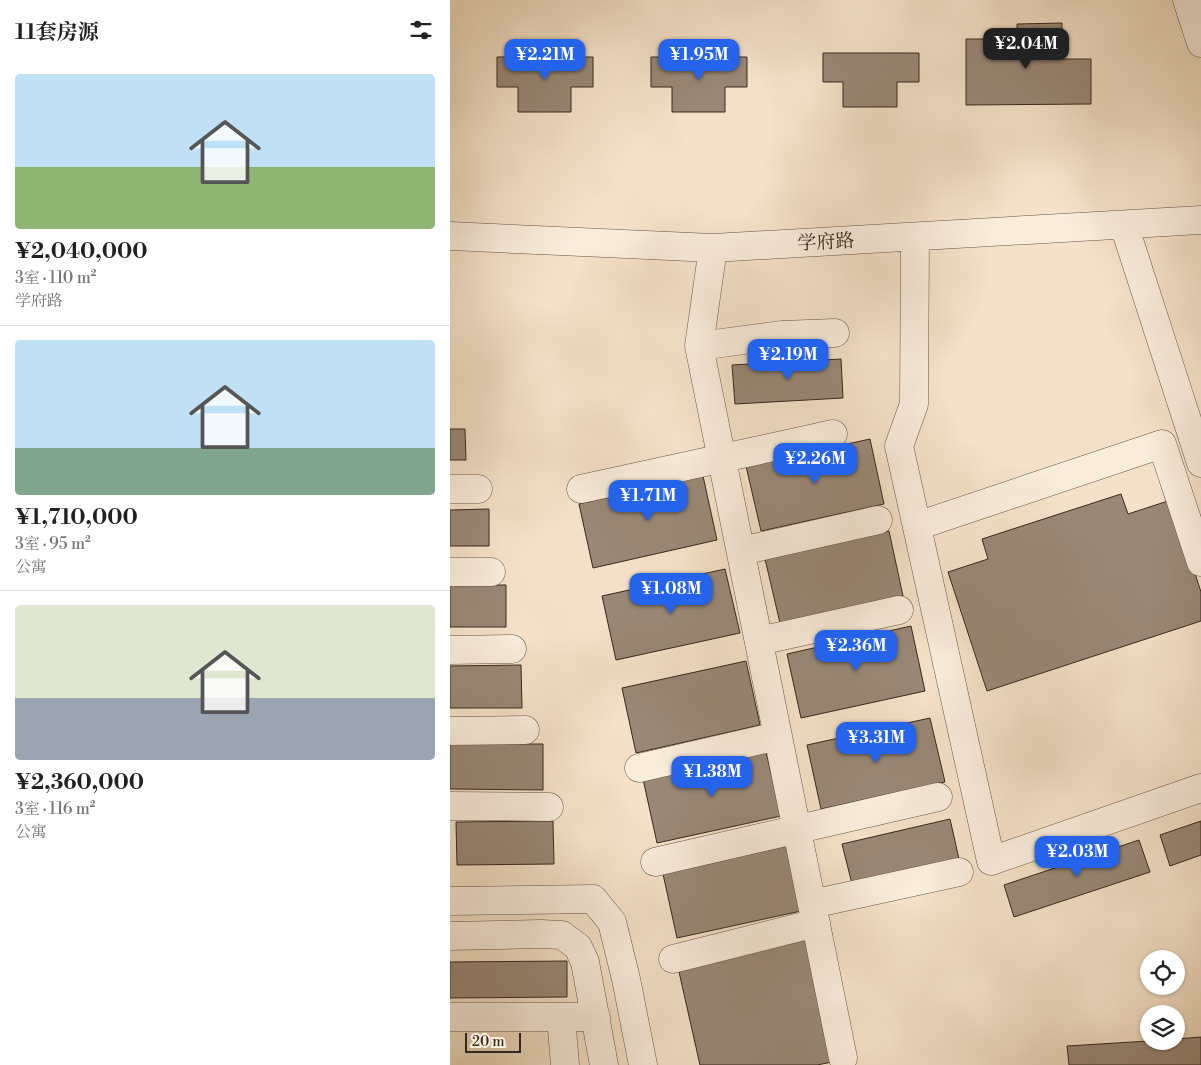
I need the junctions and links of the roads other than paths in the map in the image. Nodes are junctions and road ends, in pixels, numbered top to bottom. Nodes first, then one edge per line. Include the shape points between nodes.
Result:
1 (1188, 0) edge
2 (1201, 43) edge
3 (1201, 220) edge
4 (1124, 225) junction
5 (450, 236) edge
6 (915, 237) junction
7 (713, 248) junction
8 (835, 333) dead end
9 (699, 346) junction
10 (833, 434) dead end
11 (722, 459) junction
12 (1201, 463) edge
13 (450, 489) edge
14 (478, 489) dead end
15 (581, 489) dead end
16 (878, 520) dead end
17 (917, 526) junction
18 (741, 551) junction
19 (1201, 562) edge
20 (450, 572) edge
21 (491, 572) dead end
22 (899, 610) dead end
23 (759, 641) junction
24 (450, 650) edge
25 (512, 650) dead end
26 (525, 730) dead end
27 (450, 731) edge
28 (778, 736) junction
29 (639, 768) dead end
30 (1201, 788) edge
31 (938, 797) dead end
32 (450, 806) edge
33 (549, 807) dead end
34 (797, 830) junction
35 (655, 862) dead end
36 (959, 872) dead end
37 (450, 901) edge
38 (814, 914) junction
39 (450, 936) edge
40 (672, 958) dead end
41 (450, 1017) edge
42 (561, 1017) junction
43 (596, 1017) junction
44 (843, 1058) dead end
45 (564, 1065) edge
46 (604, 1065) edge
47 (643, 1065) edge

1 - 2 street
3 - 4 street, 学府路
4 - 6 street, 学府路
4 - 12 street
5 - 7 street, 学府路
6 - 7 street, 学府路
6 - 17 street via 914,404 899,446
7 - 9 street
8 - 9 street via 782,335
9 - 11 street
10 - 11 street
11 - 15 street
11 - 18 street
13 - 14 street
16 - 18 street
17 - 19 street via 1162,444
17 - 30 street via 991,861
18 - 23 street
20 - 21 street
22 - 23 street
23 - 28 street
24 - 25 street
26 - 27 street
28 - 29 street
28 - 34 street
31 - 34 street
32 - 33 street
34 - 35 street
34 - 38 street
36 - 38 street
37 - 47 street via 593,898 612,922
38 - 40 street
38 - 44 street
39 - 43 street via 562,935 578,947 585,962
41 - 42 street
42 - 43 street
42 - 45 street
43 - 46 street

